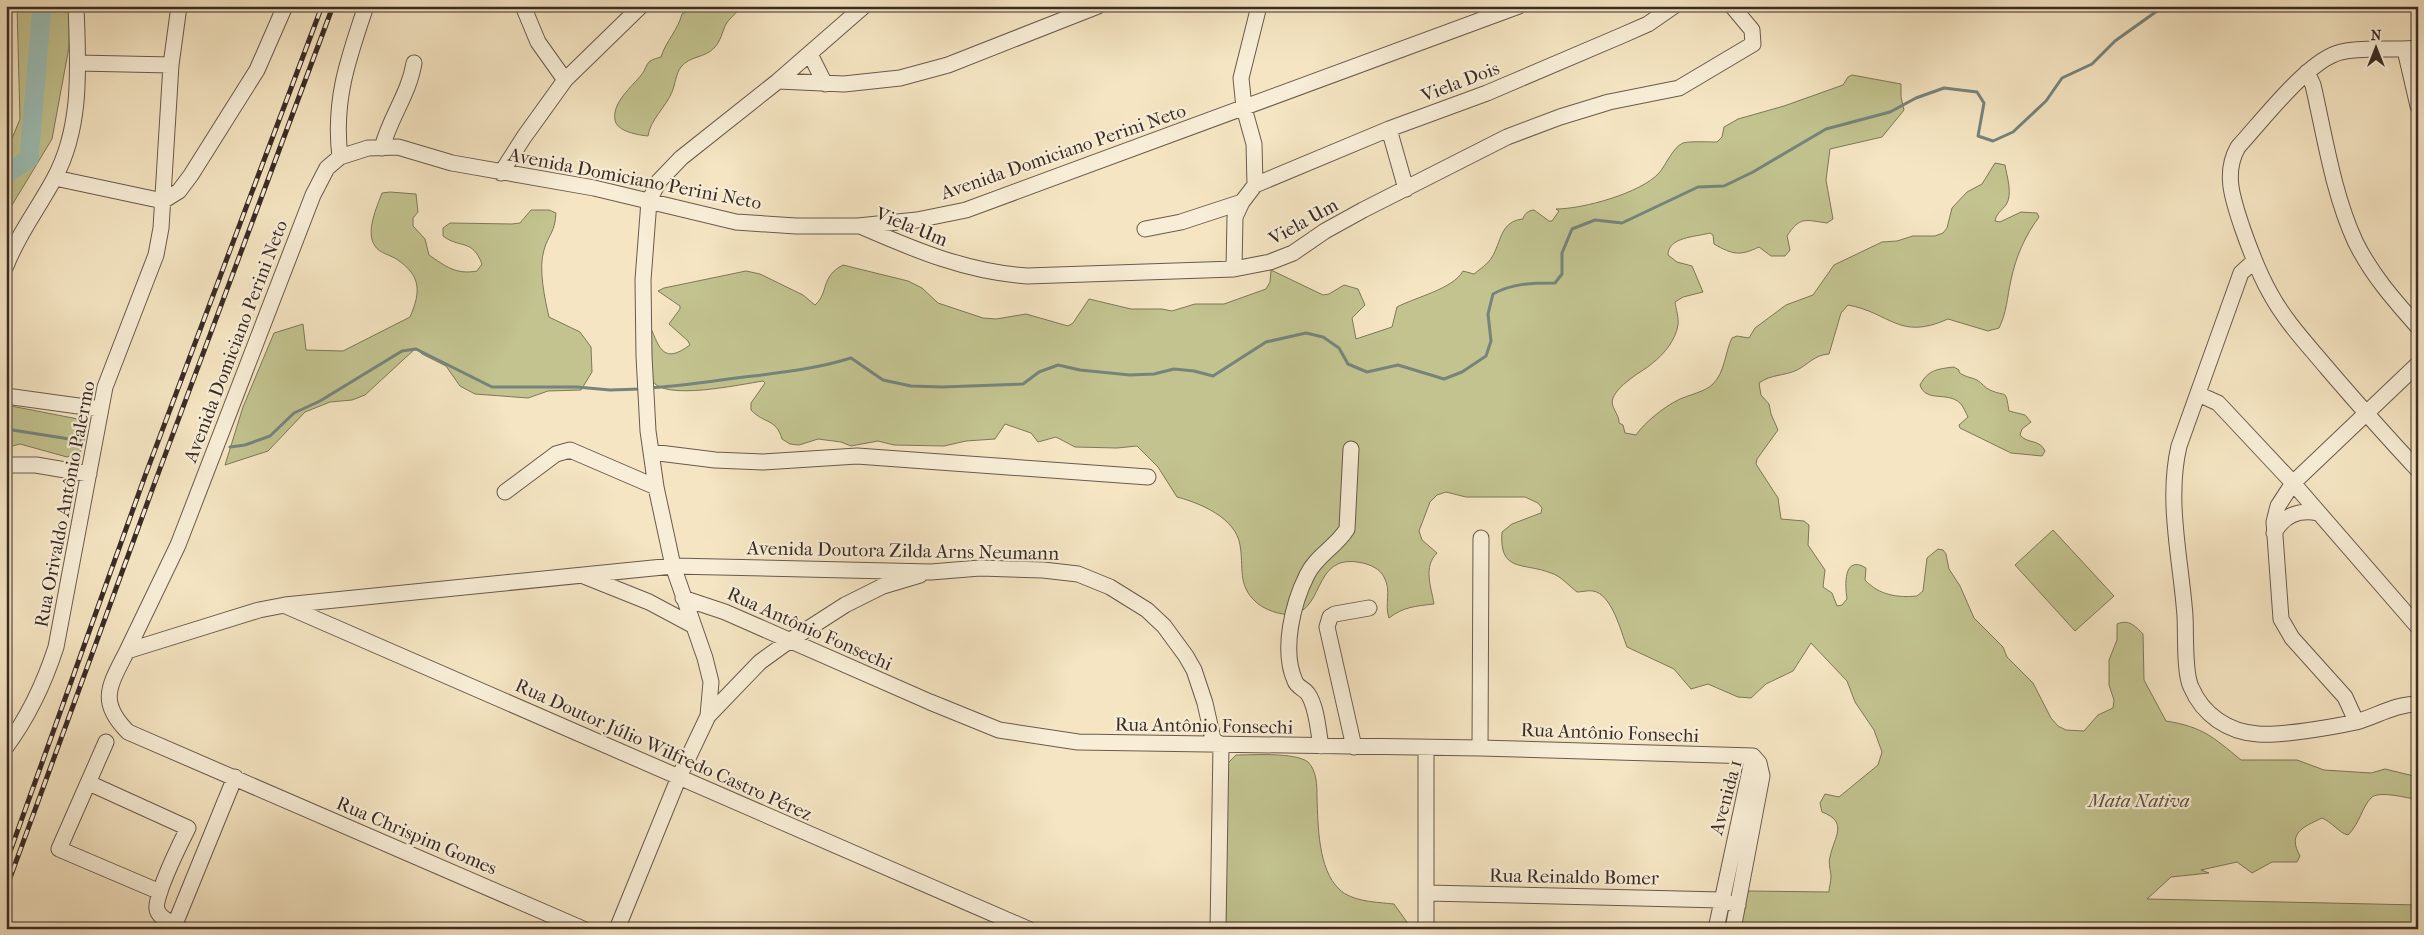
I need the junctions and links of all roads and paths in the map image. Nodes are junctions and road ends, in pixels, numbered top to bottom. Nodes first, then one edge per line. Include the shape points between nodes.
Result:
1 (76, 6) edge
2 (179, 6) edge
3 (285, 6) edge
4 (366, 6) edge
5 (524, 6) edge
6 (641, 6) edge
7 (864, 6) edge
8 (1098, 6) edge
9 (1259, 6) edge
10 (1519, 6) edge
11 (1674, 6) edge
12 (1732, 6) edge
13 (2411, 49) edge
14 (810, 54) junction
15 (78, 63) junction
16 (414, 63) dead end
17 (171, 65) junction
18 (2307, 72) junction
19 (565, 80) junction
20 (778, 81) junction
21 (824, 84) junction
22 (2418, 106) edge
23 (1244, 108) junction
24 (1389, 128) junction
25 (382, 148) junction
26 (340, 157) junction
27 (502, 173) junction
28 (55, 178) junction
29 (1256, 185) junction
30 (1406, 188) junction
31 (163, 201) junction
32 (649, 201) junction
33 (1242, 202) junction
34 (858, 226) junction
35 (1145, 229) dead end
36 (2254, 262) junction
37 (6, 266) edge
38 (1234, 269) junction
39 (2418, 327) edge
40 (2418, 364) edge
41 (2198, 394) junction
42 (6, 396) edge
43 (100, 409) junction
44 (2366, 412) junction
45 (1351, 449) dead end
46 (651, 452) junction
47 (6, 465) edge
48 (2418, 470) edge
49 (89, 474) junction
50 (1148, 477) dead end
51 (2293, 483) junction
52 (656, 487) junction
53 (505, 492) dead end
54 (2318, 513) junction
55 (2274, 533) junction
56 (1481, 538) dead end
57 (673, 566) junction
58 (930, 572) junction
59 (581, 574) junction
60 (683, 598) junction
61 (334, 601) junction
62 (285, 606) junction
63 (1369, 608) dead end
64 (334, 626) junction
65 (694, 626) junction
66 (2418, 627) edge
67 (789, 641) junction
68 (127, 651) junction
69 (2418, 704) edge
70 (29, 714) junction
71 (708, 716) junction
72 (2356, 722) junction
73 (6, 732) edge
74 (106, 742) dead end
75 (1221, 746) junction
76 (1321, 746) junction
77 (6, 747) edge
78 (1354, 747) junction
79 (1426, 748) junction
80 (1480, 748) junction
81 (1753, 756) junction
82 (235, 777) junction
83 (679, 777) junction
84 (89, 783) junction
85 (160, 892) junction
86 (1427, 892) junction
87 (1721, 900) junction
88 (1738, 905) junction
89 (174, 927) edge
90 (583, 929) edge
91 (617, 929) edge
92 (1028, 929) edge
93 (1218, 929) edge
94 (1426, 929) edge
95 (1716, 929) edge
96 (1733, 929) edge

1 - 15 street
2 - 17 street, Rua Orivaldo Antônio Palermo
3 - 31 street via 257,70 179,191
4 - 26 street via 342,79 337,131
5 - 19 street via 538,42
6 - 19 street
7 - 14 street
8 - 21 street via 948,65 874,82
9 - 23 street via 1241,78
10 - 23 street, Avenida Domiciano Perini Neto
11 - 24 street, Viela Dois via 1640,28 1487,93
12 - 30 street, Viela Um via 1752,30 1753,44 1679,88 1609,102 1560,117 1508,137
13 - 18 street via 2344,51 2322,59
13 - 22 street
14 - 20 street
14 - 21 street
15 - 17 street
15 - 28 street via 74,120
16 - 25 street via 410,84 390,120
17 - 31 street, Rua Orivaldo Antônio Palermo
18 - 36 street via 2238,147 2233,158 2230,174 2233,202
18 - 39 street via 2341,203 2355,241 2382,286
19 - 27 street
20 - 21 street
20 - 32 street via 681,158 659,181
23 - 29 street via 1254,144
23 - 34 street, Avenida Domiciano Perini Neto via 966,210 918,220
24 - 29 street, Viela Dois
24 - 30 street
25 - 26 street, Avenida Domiciano Perini Neto via 368,148
25 - 27 street, Avenida Domiciano Perini Neto via 398,147
26 - 68 street, Avenida Domiciano Perini Neto via 326,168 316,187 178,545
27 - 32 street, Avenida Domiciano Perini Neto
28 - 31 street
28 - 37 street via 21,232
29 - 33 street
30 - 38 street, Viela Um via 1324,231 1293,253 1270,262
31 - 43 street, Rua Orivaldo Antônio Palermo via 156,255 105,387
32 - 34 street, Avenida Domiciano Perini Neto via 736,222
32 - 46 street via 643,280 644,376
33 - 35 street via 1180,222
33 - 38 street via 1235,217
34 - 38 street, Viela Um via 947,262 1004,274
36 - 41 street via 2241,274
36 - 44 street via 2289,322
40 - 44 street
41 - 51 street via 2218,403
41 - 72 street via 2179,446 2173,485 2191,689 2215,720 2250,734
42 - 43 street
43 - 49 street, Rua Orivaldo Antônio Palermo
44 - 48 street
44 - 51 street
45 - 76 street via 1346,529 1307,574 1294,603 1290,622 1290,665 1295,683 1309,695
46 - 50 street via 763,462 857,456
46 - 52 street
47 - 49 street via 36,465
49 - 70 street, Rua Orivaldo Antônio Palermo via 56,646 44,684
51 - 54 street
51 - 55 street via 2278,506
52 - 53 street via 570,450 556,454
52 - 57 street
54 - 55 street via 2303,511 2289,516
54 - 66 street
55 - 72 street via 2281,619 2345,697
56 - 80 street
57 - 58 street, Avenida Doutora Zilda Arns Neumann
57 - 59 street, Avenida Doutora Zilda Arns Neumann
57 - 60 street
58 - 67 street via 883,586 852,601
58 - 75 street, Avenida Doutora Zilda Arns Neumann via 980,568 1043,570 1078,574 1110,587 1147,610 1164,626 1186,656 1205,703 1213,739
59 - 61 street, Avenida Doutora Zilda Arns Neumann
59 - 65 street, Avenida Doutora Zilda Arns Neumann via 649,602
60 - 65 street
60 - 67 street, Rua Antônio Fonsechi via 725,612
61 - 62 street, Avenida Doutora Zilda Arns Neumann
61 - 64 street
62 - 64 street, Rua Doutor Júlio Wilfredo Castro Pérez
62 - 68 street, Avenida Doutora Zilda Arns Neumann via 259,610
63 - 78 street via 1335,614 1330,617 1327,627
64 - 83 street, Rua Doutor Júlio Wilfredo Castro Pérez
65 - 71 street via 711,682
67 - 71 street via 760,662
67 - 75 street, Rua Antônio Fonsechi via 999,730 1078,742
68 - 82 street via 108,693 109,707 116,720 142,740
69 - 72 street via 2396,707
70 - 73 street
70 - 77 street
71 - 83 street
74 - 84 street
75 - 76 street, Rua Antônio Fonsechi
75 - 93 street
76 - 78 street, Rua Antônio Fonsechi
78 - 79 street, Rua Antônio Fonsechi
79 - 80 street, Rua Antônio Fonsechi
79 - 86 street
80 - 81 street, Rua Antônio Fonsechi
81 - 87 street, Avenida 1
81 - 88 street, Avenida 1 via 1759,763 1762,776
82 - 89 street
82 - 90 street, Rua Chrispim Gomes
83 - 91 street
83 - 92 street, Rua Doutor Júlio Wilfredo Castro Pérez
84 - 85 street via 188,828
84 - 85 street via 59,849
85 - 89 street via 157,910
86 - 87 street, Rua Reinaldo Bomer
86 - 94 street
87 - 88 street, Rua Reinaldo Bomer
87 - 95 street, Avenida 1
88 - 96 street, Avenida 1

